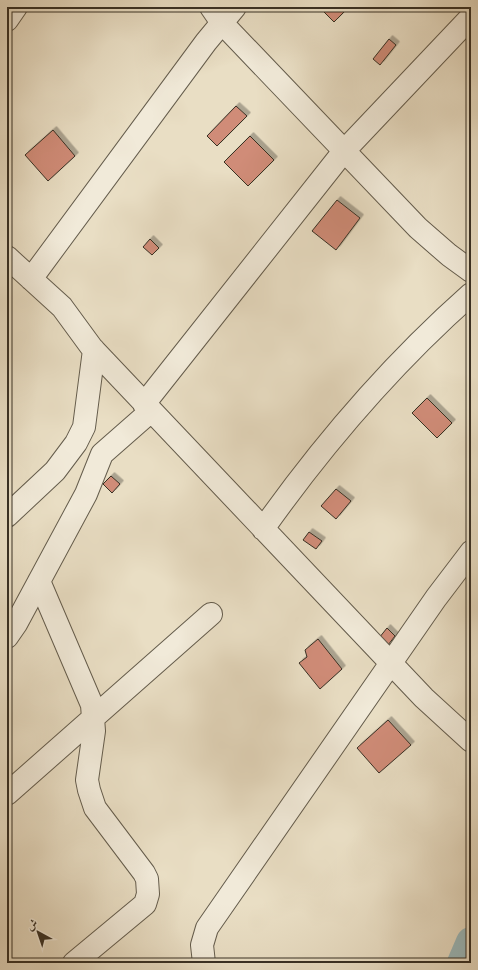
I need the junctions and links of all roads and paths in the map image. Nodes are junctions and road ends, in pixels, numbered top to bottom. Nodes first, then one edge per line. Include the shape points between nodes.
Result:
1 (16, 7) edge
2 (222, 12) edge
3 (471, 17) edge
4 (7, 20) edge
5 (344, 151) junction
6 (7, 257) edge
7 (471, 271) edge
8 (31, 279) junction
9 (471, 294) edge
10 (94, 350) junction
11 (148, 407) junction
12 (7, 516) edge
13 (263, 529) junction
14 (471, 552) edge
15 (39, 581) junction
16 (211, 614) dead end
17 (7, 637) edge
18 (391, 664) junction
19 (94, 716) junction
20 (471, 741) edge
21 (7, 794) edge
22 (74, 963) edge
23 (204, 963) edge

1 - 4 street
2 - 5 street
2 - 8 street
3 - 5 street
5 - 7 street via 433,242
5 - 11 street
6 - 8 street
8 - 10 street via 62,307
9 - 13 street via 413,348 354,412
10 - 11 street
10 - 12 street via 84,427 76,443 55,471
11 - 13 street
11 - 15 street via 102,454 93,479
13 - 18 street
14 - 18 street
15 - 17 street
15 - 19 street via 88,693
16 - 19 street
18 - 20 street
18 - 23 street via 207,928 202,945
19 - 21 street
19 - 22 street via 93,745 87,769 91,799 144,873 148,894 145,904

